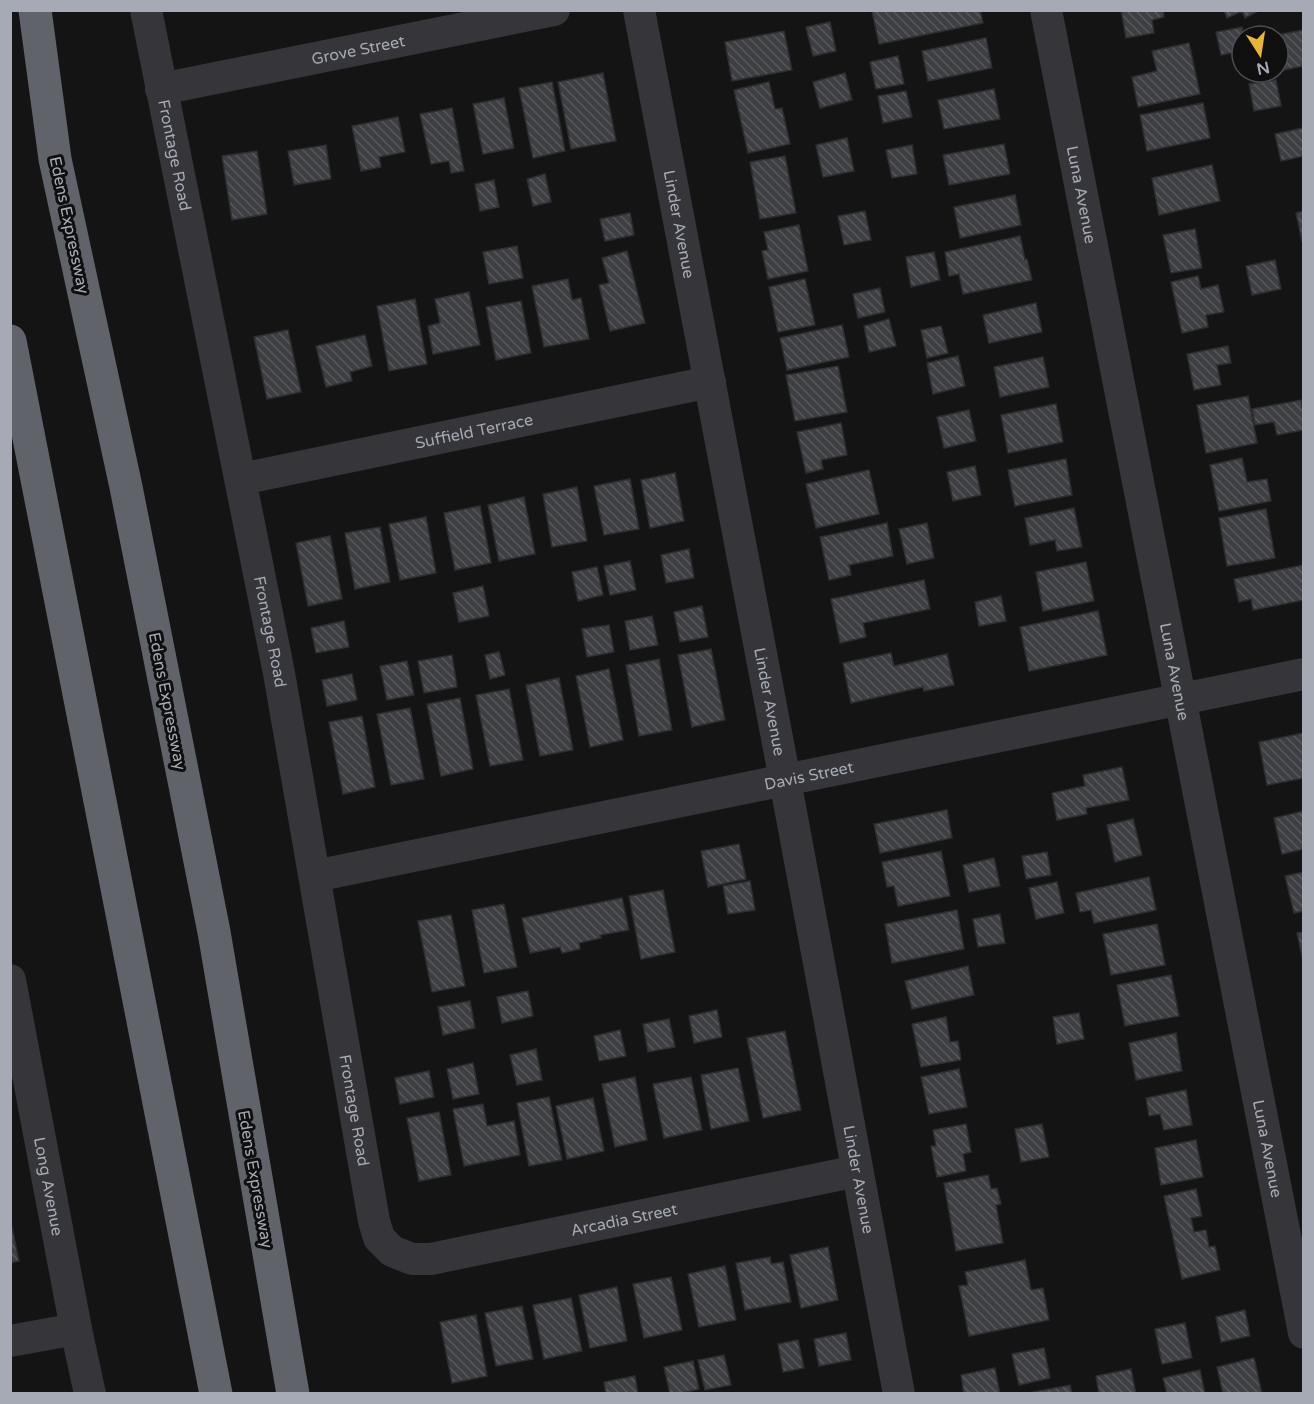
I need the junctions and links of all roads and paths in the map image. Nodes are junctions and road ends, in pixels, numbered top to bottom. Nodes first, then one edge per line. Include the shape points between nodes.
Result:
1 (35, 10) edge
2 (146, 10) edge
3 (554, 10) edge
4 (639, 10) edge
5 (1046, 10) edge
6 (161, 89) junction
7 (10, 342) edge
8 (710, 382) junction
9 (241, 479) junction
10 (1304, 674) edge
11 (1180, 699) junction
12 (785, 780) junction
13 (315, 876) junction
14 (10, 980) edge
15 (857, 1172) junction
16 (392, 1251) joint
17 (76, 1329) junction
18 (1304, 1333) edge
19 (10, 1341) edge
20 (90, 1394) edge
21 (216, 1394) edge
22 (293, 1394) edge
23 (899, 1394) edge

1 - 22 highway, Edens Expressway via 55,159 126,487 209,909
2 - 6 street, Frontage Road
3 - 6 street, Grove Street
4 - 8 street, Linder Avenue
5 - 11 street, Luna Avenue
6 - 9 street, Frontage Road
7 - 21 highway
8 - 9 street, Suffield Terrace
8 - 12 street, Linder Avenue
9 - 13 street, Frontage Road
10 - 11 street, Davis Street
11 - 12 street, Davis Street
11 - 18 street, Luna Avenue
12 - 13 street, Davis Street
12 - 15 street, Linder Avenue
13 - 16 street, Frontage Road via 374,1221 379,1238
14 - 17 street, Long Avenue
15 - 16 street, Arcadia Street via 431,1259 412,1259
15 - 23 street, Linder Avenue
17 - 19 street
17 - 20 street, Long Avenue

